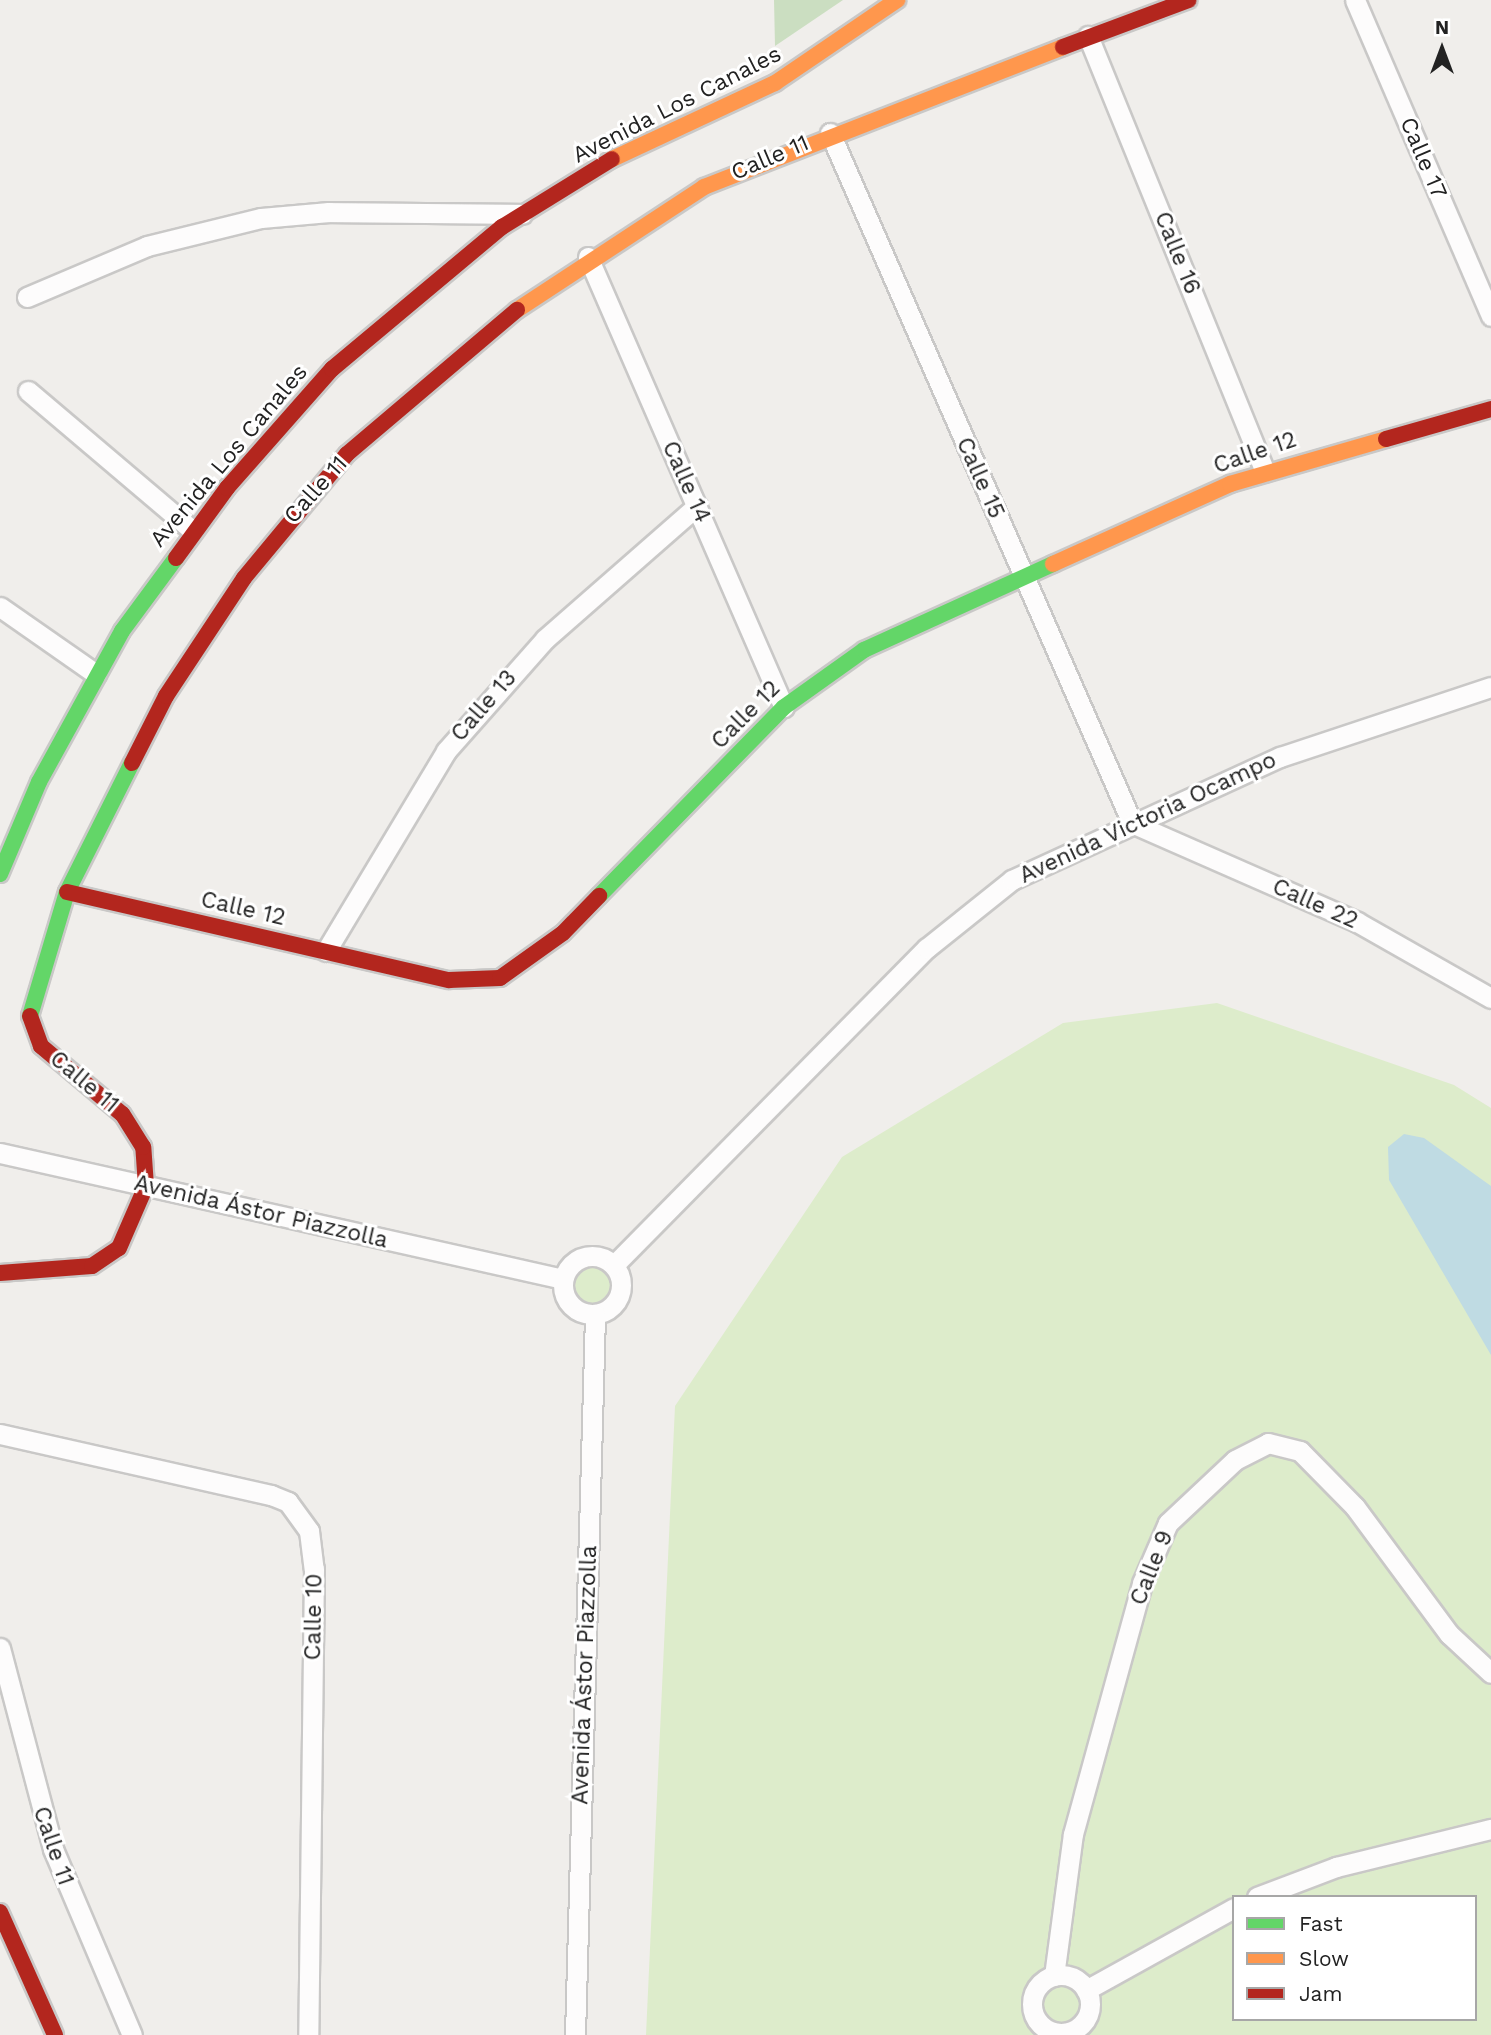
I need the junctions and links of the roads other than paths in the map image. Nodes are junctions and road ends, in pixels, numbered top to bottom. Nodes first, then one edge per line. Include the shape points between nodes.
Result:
1 (897, 0) edge
2 (1189, 0) edge
3 (1355, 0) edge
4 (1088, 36) junction
5 (830, 133) junction
6 (522, 214) junction
7 (588, 257) junction
8 (27, 297) dead end
9 (1491, 316) edge
10 (28, 391) dead end
11 (1491, 409) edge
12 (1265, 471) junction
13 (696, 506) junction
14 (193, 531) junction
15 (1022, 576) junction
16 (0, 607) edge
17 (96, 674) junction
18 (1491, 687) edge
19 (784, 707) junction
20 (1132, 823) junction
21 (8, 829) edge
22 (0, 874) edge
23 (68, 892) junction
24 (326, 951) junction
25 (1491, 998) edge
26 (0, 1153) edge
27 (146, 1186) junction
28 (614, 1265) junction
29 (0, 1273) edge
30 (563, 1279) junction
31 (595, 1314) junction
32 (0, 1434) edge
33 (0, 1648) edge
34 (1491, 1673) edge
35 (1491, 1829) edge
36 (1262, 1895) edge
37 (1232, 1909) edge
38 (0, 1912) edge
39 (1054, 1976) junction
40 (1086, 1990) junction
41 (1051, 2034) edge
42 (55, 2035) edge
43 (132, 2035) edge
44 (307, 2035) edge
45 (575, 2035) edge

1 - 6 street, Avenida Los Canales via 786,77 614,158
2 - 4 street, Calle 11
3 - 9 street, Calle 17
4 - 5 street, Calle 11
4 - 12 street, Calle 16
5 - 7 street, Calle 11 via 704,187
5 - 15 street, Calle 15
6 - 8 street via 329,212 261,218 147,246
6 - 14 street, Avenida Los Canales via 430,282 332,369
7 - 13 street, Calle 14
7 - 23 street, Calle 11 via 415,392 291,516 166,696
10 - 14 street
11 - 12 street, Calle 12
12 - 15 street, Calle 12
13 - 19 street, Calle 14
13 - 24 street, Calle 13 via 600,586 478,712 413,799
14 - 17 street, Avenida Los Canales
15 - 19 street, Calle 12 via 864,650
15 - 20 street, Calle 15
16 - 17 street
17 - 21 street, Avenida Los Canales
18 - 20 street, Avenida Victoria Ocampo via 1324,739
19 - 24 street, Calle 12 via 523,967 475,982
20 - 25 street, Calle 22 via 1357,922
20 - 28 street, Avenida Victoria Ocampo via 1012,880 951,925
21 - 22 street, Avenida Los Canales
23 - 24 street, Calle 12
23 - 27 street, Calle 11 via 35,985 33,1033 135,1130 147,1166
26 - 27 street, Avenida Ástor Piazzolla
27 - 29 street, Calle 11 via 128,1232 107,1259 77,1270
27 - 30 street, Avenida Ástor Piazzolla
28 - 30 street via 589,1256 572,1264
28 - 31 street via 621,1291 611,1307
30 - 31 street via 570,1305
31 - 45 street, Avenida Ástor Piazzolla
32 - 44 street, Calle 10 via 271,1495 288,1502 309,1531 314,1569
33 - 43 street, Calle 11 via 53,1849
34 - 39 street, Calle 9 via 1448,1634 1355,1507 1300,1451 1268,1443 1235,1460 1168,1523 1142,1583 1073,1834
35 - 36 street via 1347,1864
37 - 40 street
38 - 42 street
39 - 40 street via 1073,1978
39 - 41 street via 1037,1986 1031,2005 1038,2024
40 - 41 street via 1090,2008 1082,2025

